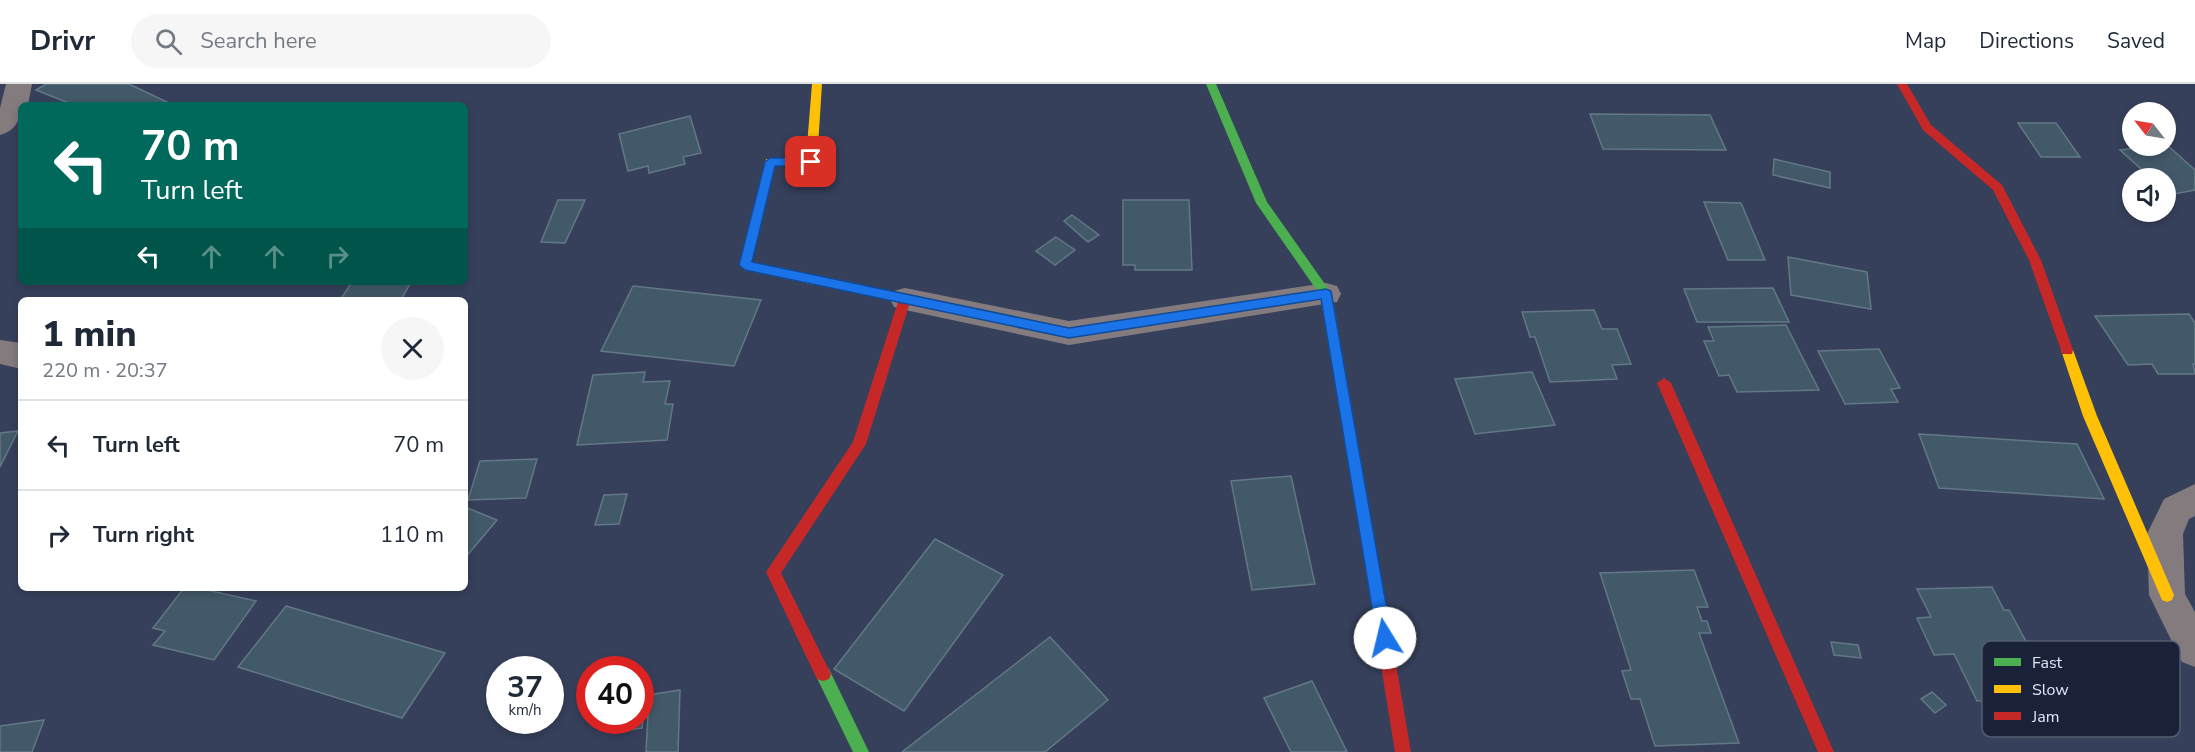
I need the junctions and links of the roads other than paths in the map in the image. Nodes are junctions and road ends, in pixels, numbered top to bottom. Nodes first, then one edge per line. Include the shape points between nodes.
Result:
1 (19, 84) edge
2 (817, 84) edge
3 (1214, 84) edge
4 (1902, 84) edge
5 (0, 126) edge
6 (1326, 294) junction
7 (905, 299) junction
8 (0, 352) edge
9 (18, 356) edge
10 (1664, 383) dead end
11 (2195, 499) edge
12 (2167, 596) junction
13 (2195, 650) edge
14 (861, 752) edge
15 (1402, 752) edge
16 (1826, 752) edge

1 - 5 street via 14,109
2 - 7 street via 811,162 770,162 745,265
3 - 6 street via 1262,203
4 - 12 street via 1927,127 1998,188 2035,260 2090,416
6 - 7 street via 1069,333
6 - 15 street
7 - 14 street via 859,444 773,572
8 - 9 street
10 - 16 street
11 - 12 street via 2176,509 2165,534
12 - 13 street

